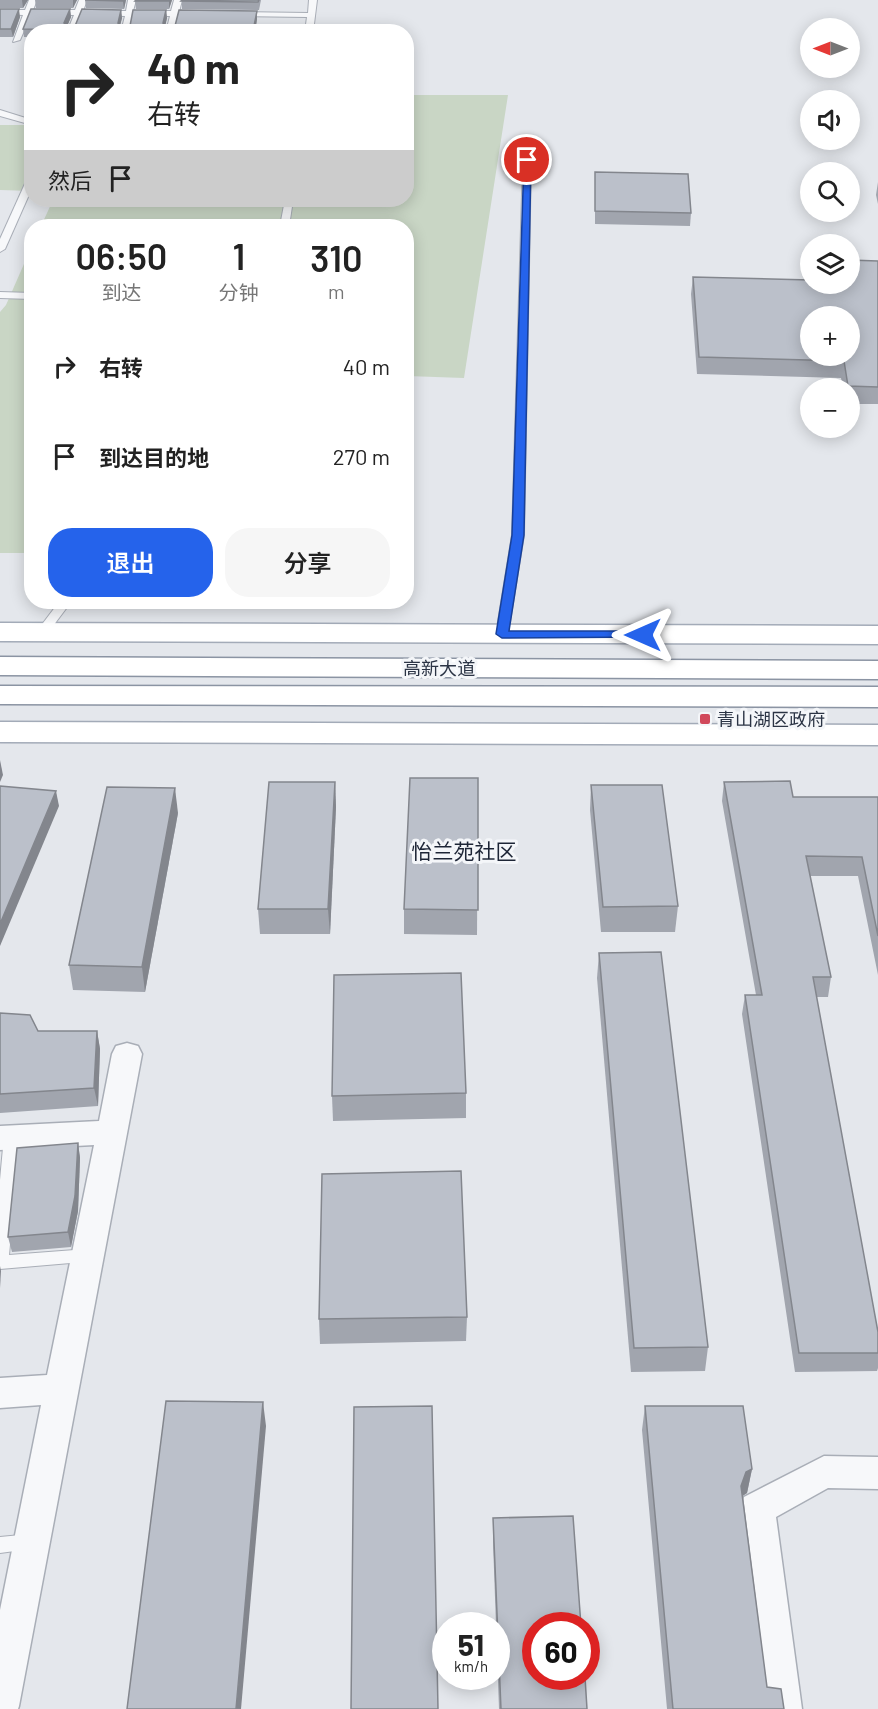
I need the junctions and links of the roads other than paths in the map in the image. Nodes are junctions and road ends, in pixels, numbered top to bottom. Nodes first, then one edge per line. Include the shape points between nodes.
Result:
1 (33, 0) edge
2 (83, 0) edge
3 (132, 0) edge
4 (178, 0) edge
5 (313, 0) edge
6 (0, 12) edge
7 (28, 12) junction
8 (79, 12) junction
9 (129, 13) junction
10 (175, 14) junction
11 (206, 14) edge
12 (228, 14) edge
13 (311, 15) junction
14 (74, 24) edge
15 (127, 24) edge
16 (172, 24) edge
17 (310, 24) edge
18 (16, 40) dead end
19 (0, 112) edge
20 (24, 120) edge
21 (527, 160) dead end
22 (24, 195) edge
23 (0, 249) edge
24 (0, 296) edge
25 (24, 296) edge
26 (60, 609) edge
27 (43, 631) junction
28 (0, 632) edge
29 (502, 634) junction
30 (878, 635) edge
31 (0, 666) edge
32 (878, 670) edge
33 (0, 694) edge
34 (878, 697) edge
35 (0, 732) edge
36 (878, 735) edge
37 (127, 1054) dead end
38 (112, 1132) junction
39 (6, 1138) edge
40 (88, 1256) junction
41 (0, 1262) edge
42 (62, 1389) junction
43 (0, 1393) edge
44 (878, 1473) edge
45 (16, 1543) edge
46 (0, 1706) edge
47 (783, 1709) edge

1 - 7 lane
2 - 8 lane
3 - 9 lane
4 - 10 lane
5 - 13 lane
6 - 7 lane
7 - 8 lane
7 - 18 lane
8 - 9 lane
8 - 14 lane
9 - 10 lane
9 - 15 lane
10 - 11 lane
10 - 16 lane
12 - 13 lane
13 - 17 lane
19 - 20 lane
21 - 29 lane via 518,535
22 - 23 lane
24 - 25 lane
26 - 27 lane
27 - 28 main road
27 - 29 main road
29 - 30 main road
31 - 32 main road, 高新大道
33 - 34 main road, 高新大道
35 - 36 main road
37 - 38 street
38 - 39 street
38 - 40 street
39 - 41 lane
40 - 41 lane
40 - 42 street
42 - 43 street
42 - 45 street
44 - 47 street via 824,1472 758,1509
45 - 46 street

